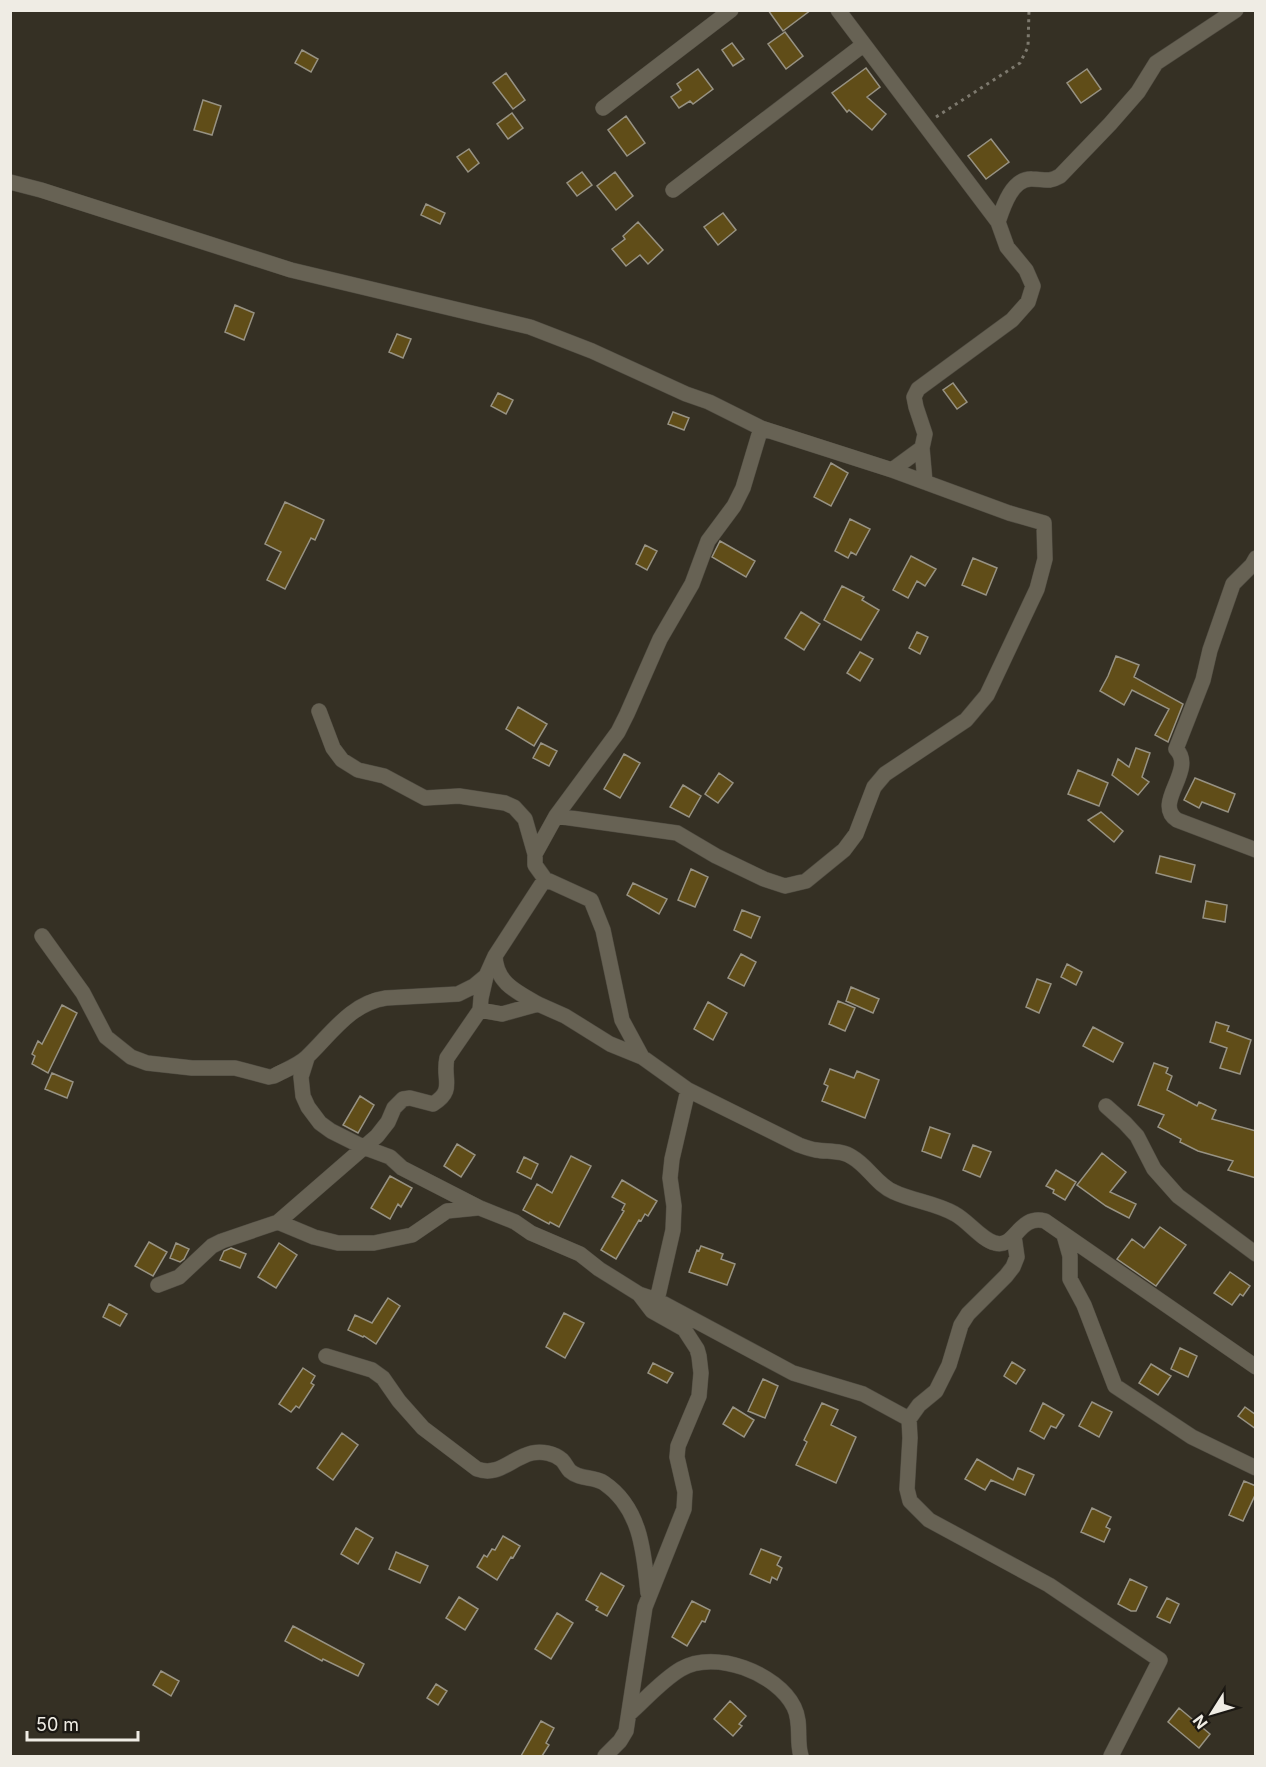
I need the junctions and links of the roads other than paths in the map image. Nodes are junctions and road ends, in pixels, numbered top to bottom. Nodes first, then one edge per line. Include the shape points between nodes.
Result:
1 (731, 10) edge
2 (838, 10) edge
3 (1236, 10) edge
4 (864, 45) junction
5 (603, 108) dead end
6 (10, 182) edge
7 (673, 190) dead end
8 (998, 222) junction
9 (762, 428) junction
10 (922, 448) junction
11 (892, 470) junction
12 (925, 482) junction
13 (1256, 558) edge
14 (319, 711) dead end
15 (556, 816) junction
16 (1256, 850) edge
17 (534, 854) junction
18 (545, 879) junction
19 (42, 936) dead end
20 (495, 956) junction
21 (486, 976) junction
22 (538, 1004) junction
23 (480, 1010) junction
24 (642, 1057) junction
25 (307, 1058) junction
26 (688, 1090) junction
27 (1106, 1106) dead end
28 (388, 1122) junction
29 (363, 1147) junction
30 (390, 1157) junction
31 (480, 1208) junction
32 (278, 1222) junction
33 (1064, 1235) junction
34 (1014, 1236) junction
35 (1256, 1254) edge
36 (159, 1285) dead end
37 (639, 1294) junction
38 (657, 1300) junction
39 (326, 1356) dead end
40 (1256, 1367) edge
41 (909, 1419) junction
42 (1256, 1468) edge
43 (648, 1594) junction
44 (629, 1714) junction
45 (604, 1756) edge
46 (801, 1756) edge
47 (1110, 1756) edge

1 - 5 street
2 - 4 street
3 - 8 street via 1156,63 1131,100 1060,176 1052,181 1028,179 1017,185
4 - 7 street
4 - 8 street
6 - 9 street via 291,270 530,327
8 - 10 street via 1006,247 1033,285 1032,294 1012,320 918,389 914,397 925,434
9 - 11 street
9 - 15 street via 743,488 708,541 692,584 660,639 618,732
10 - 11 street
10 - 12 street
11 - 12 street
12 - 15 street via 1044,523 1045,559 1037,589 987,695 966,720 885,774 874,787 855,834 844,850 806,881 785,886 716,856 677,833
13 - 16 street via 1233,584 1203,680 1176,748 1183,763 1169,804 1177,820
14 - 17 street via 333,748 358,770 384,776 425,798 459,796 514,807 525,819
15 - 17 street
17 - 18 street via 535,865
18 - 20 street
18 - 24 street via 583,895 596,909 622,1020
19 - 25 street via 83,993 106,1037 138,1061 236,1068 270,1077
20 - 21 street
20 - 22 street via 496,969 503,980
21 - 23 street
21 - 25 street via 458,994 365,1004 339,1024
22 - 23 street via 502,1014
22 - 24 street
23 - 28 street via 447,1058 448,1088 440,1100 433,1104 403,1099
24 - 26 street
25 - 29 street via 301,1086 308,1107 320,1123
26 - 34 street via 799,1145 850,1155 892,1192 954,1213 987,1240 1005,1243
26 - 38 street via 671,1168 673,1230
27 - 35 street via 1137,1136 1154,1168 1178,1196
28 - 29 street
28 - 30 street
29 - 30 street
29 - 32 street
30 - 31 street via 402,1168
31 - 32 street via 447,1211 412,1235 374,1243 338,1243
31 - 37 street via 580,1254
32 - 36 street via 212,1246 179,1277
33 - 34 street via 1037,1219 1027,1222
33 - 40 street
33 - 42 street via 1070,1256 1070,1279 1115,1386 1192,1437
34 - 41 street via 1017,1257 1013,1267 968,1314 936,1390
37 - 38 street
37 - 43 street via 652,1311 684,1329 697,1349 701,1373 699,1396 678,1446 684,1509
38 - 41 street via 793,1373 863,1394
39 - 43 street via 372,1370 383,1378 423,1428 477,1469 495,1471 531,1454 546,1452 562,1460 571,1472 601,1481 612,1489 628,1505 635,1521 644,1553
41 - 47 street via 907,1489 910,1501 920,1512 1049,1585 1160,1660
43 - 44 street
44 - 45 street via 626,1731
44 - 46 street via 682,1668 701,1662 724,1663 771,1680 787,1695 795,1710

